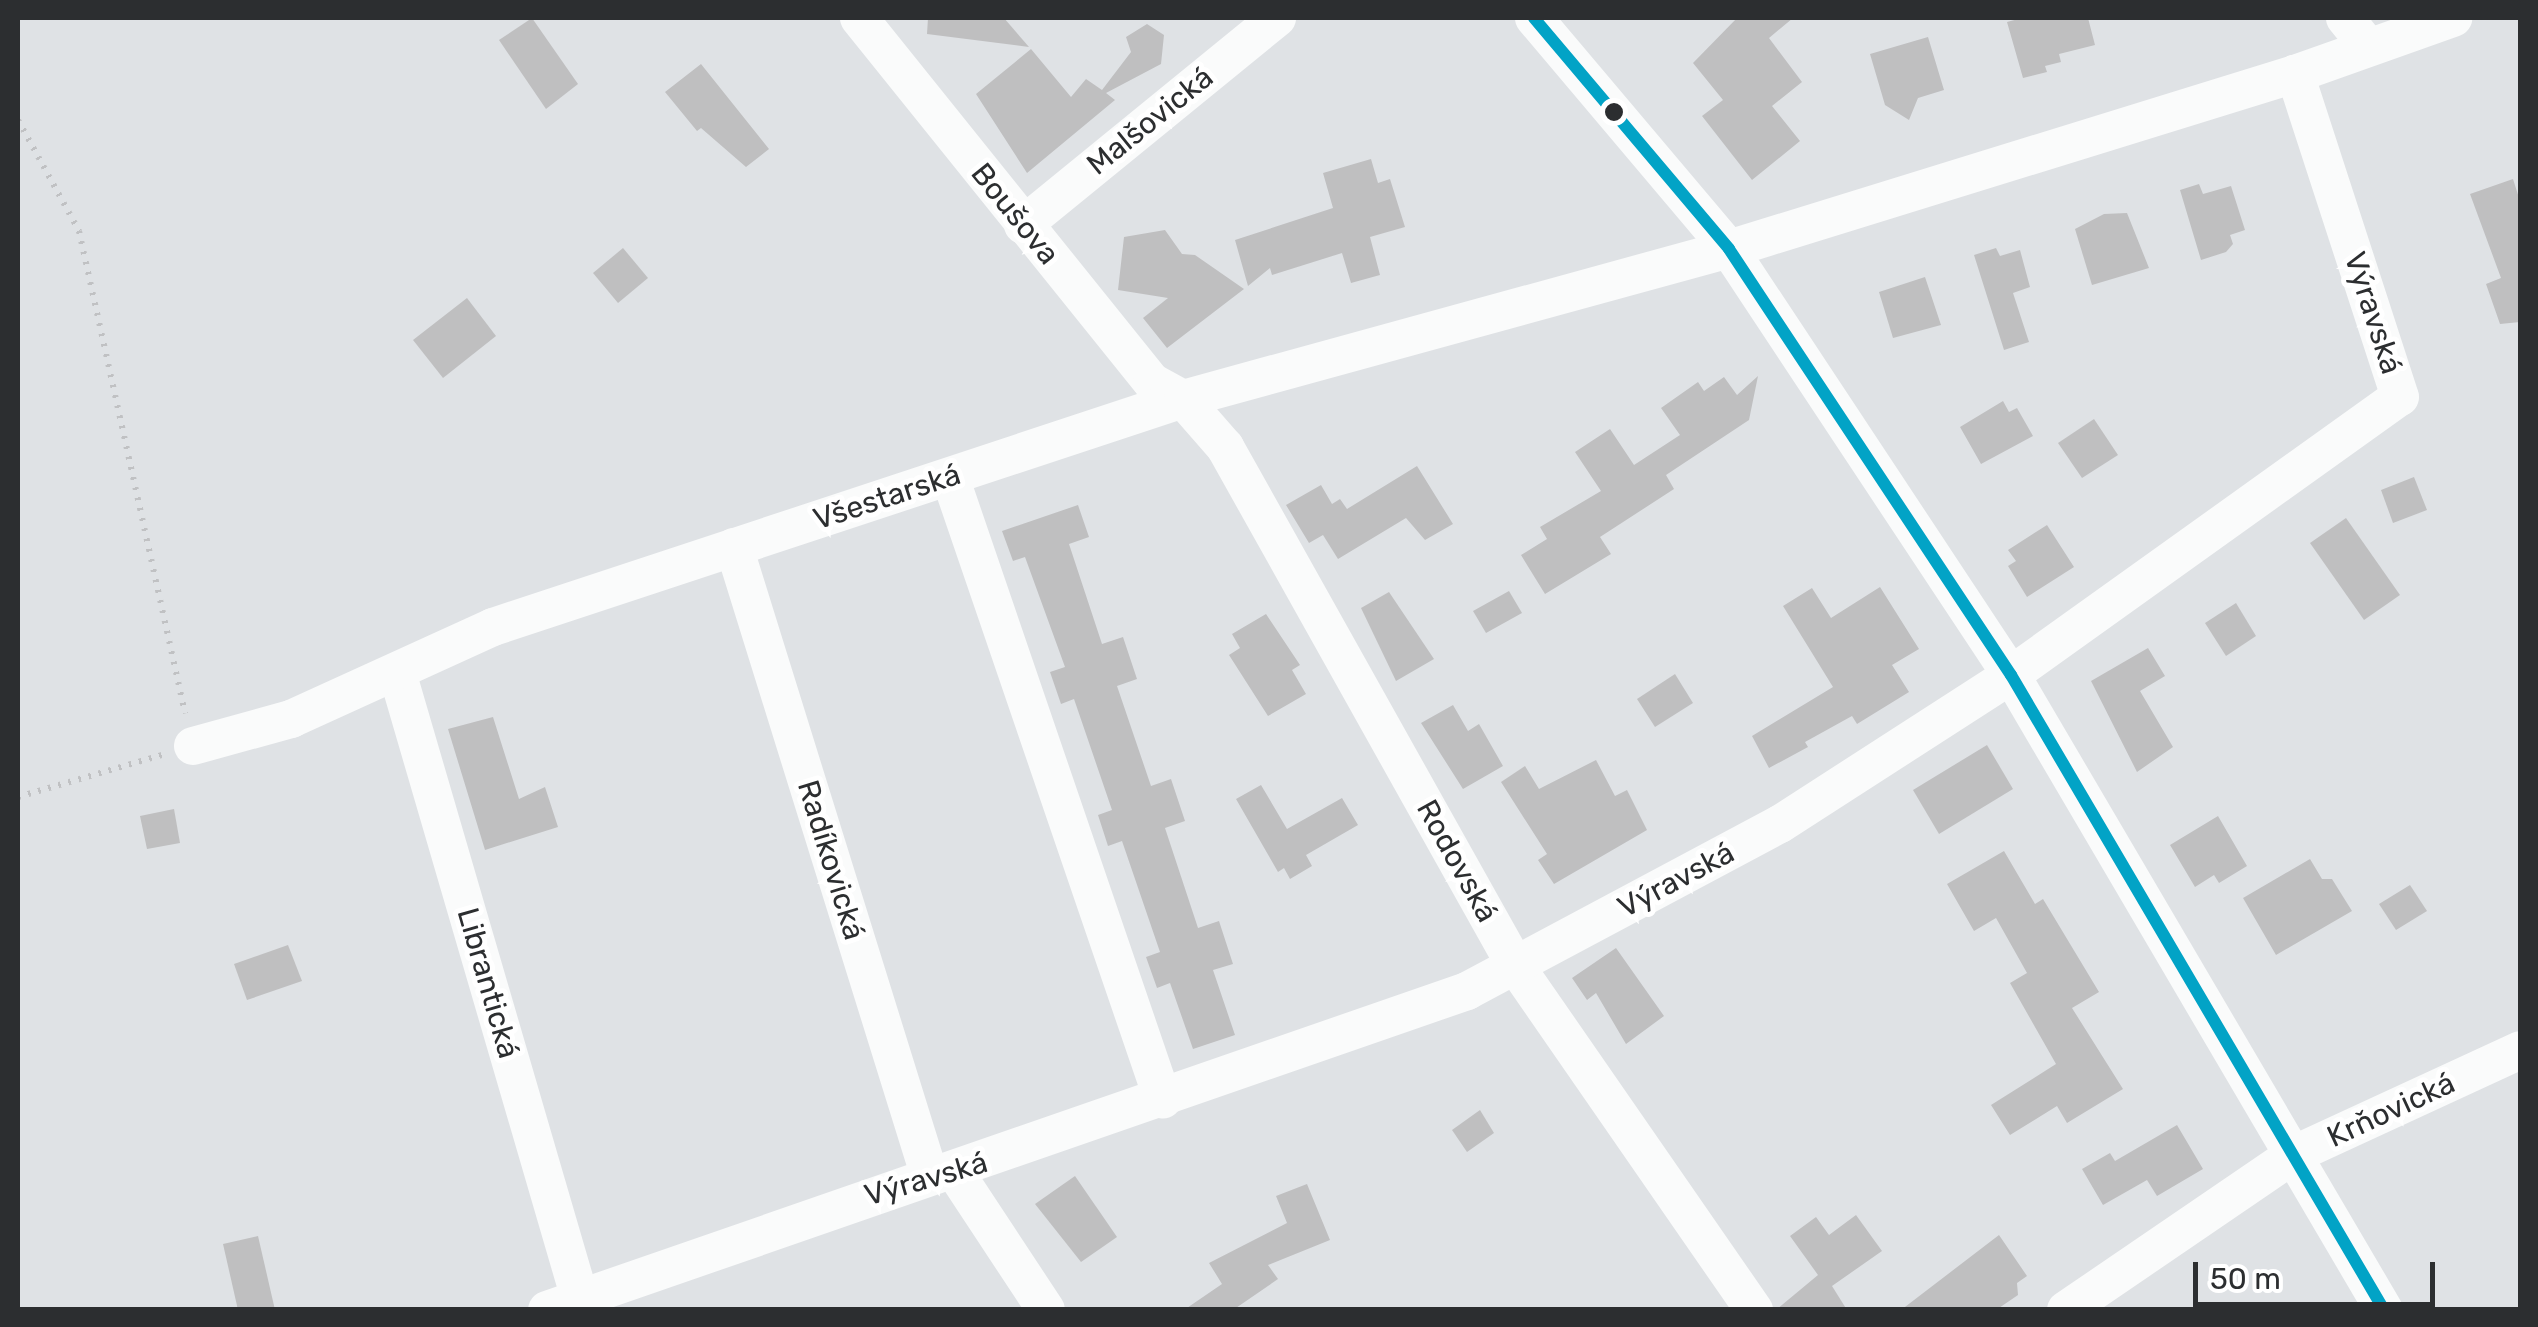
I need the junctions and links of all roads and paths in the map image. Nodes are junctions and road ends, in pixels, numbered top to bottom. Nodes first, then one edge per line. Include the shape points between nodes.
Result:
1 (859, 18) edge
2 (1277, 18) edge
3 (1534, 18) edge
4 (2453, 18) edge
5 (2357, 32) edge
6 (2295, 74) junction
7 (18, 120) edge
8 (1022, 225) junction
9 (1729, 248) junction
10 (1182, 399) junction
11 (950, 477) junction
12 (734, 547) junction
13 (397, 672) junction
14 (2011, 675) junction
15 (193, 746) junction
16 (18, 797) edge
17 (1515, 966) junction
18 (2520, 1050) edge
19 (1163, 1100) junction
20 (2294, 1155) junction
21 (942, 1173) junction
22 (563, 1302) edge
23 (1046, 1310) edge
24 (1754, 1310) edge
25 (2066, 1310) edge
26 (2384, 1310) edge

1 - 8 street, Boušova
2 - 8 street, Malšovická
3 - 9 street
4 - 5 street, Všestarská
5 - 6 street, Všestarská
6 - 9 street, Všestarská
6 - 14 street, Výravská via 2400,398
7 - 15 path via 79,231
8 - 10 street, Boušova via 1152,382
9 - 10 street, Všestarská
9 - 14 street
10 - 11 street, Všestarská
10 - 17 street, Rodovská via 1226,447
11 - 12 street, Všestarská
11 - 19 street
12 - 13 street, Všestarská via 494,627
12 - 21 street, Radíkovická
13 - 15 street, Všestarská via 292,719
13 - 22 street, Librantická
14 - 17 street, Výravská via 1780,824
14 - 20 street
15 - 16 path
17 - 19 street, Výravská via 1467,991
17 - 24 street, Rodovská
18 - 20 street, Krňovická
19 - 21 street, Výravská
20 - 25 street, Krňovická
20 - 26 street
21 - 22 street, Výravská
21 - 23 street, Radíkovická

